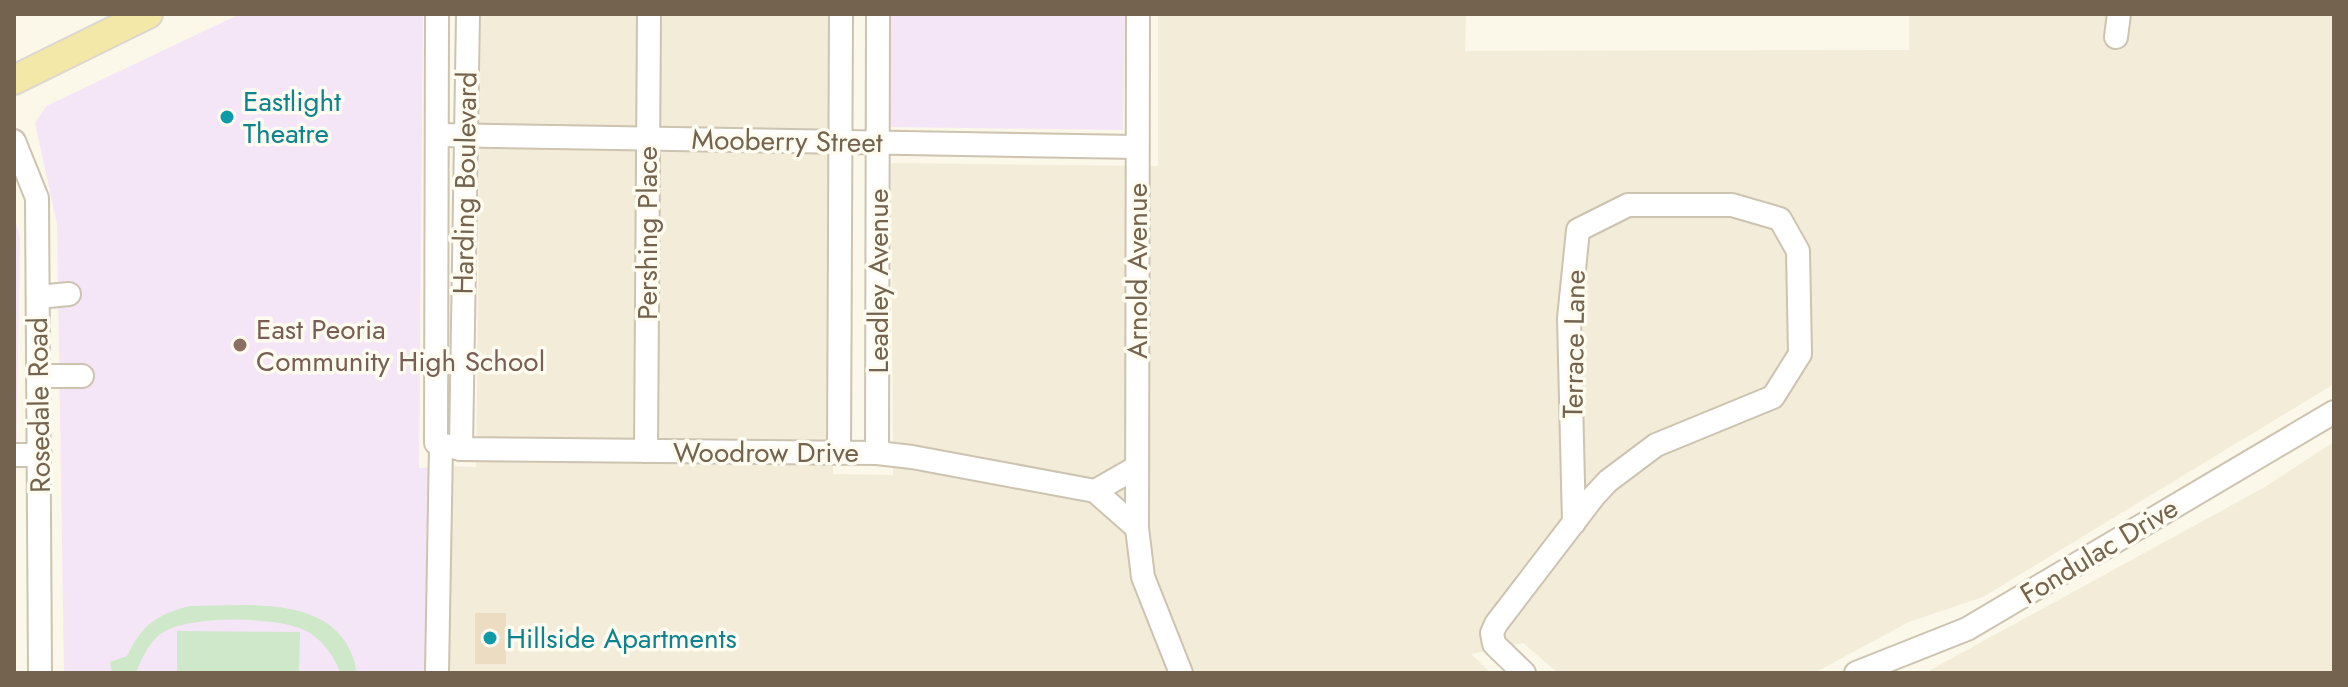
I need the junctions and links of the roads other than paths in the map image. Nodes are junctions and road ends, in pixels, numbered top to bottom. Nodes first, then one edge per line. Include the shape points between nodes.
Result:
1 (148, 14) edge
2 (437, 14) edge
3 (468, 14) edge
4 (649, 14) edge
5 (841, 14) edge
6 (878, 14) edge
7 (1138, 14) edge
8 (2119, 14) edge
9 (2116, 37) dead end
10 (14, 80) edge
11 (437, 135) junction
12 (466, 136) junction
13 (647, 139) junction
14 (14, 141) edge
15 (840, 142) junction
16 (878, 142) junction
17 (1137, 147) junction
18 (69, 294) dead end
19 (38, 297) junction
20 (39, 376) junction
21 (82, 376) dead end
22 (2334, 412) edge
23 (446, 446) junction
24 (646, 451) junction
25 (839, 453) junction
26 (877, 453) junction
27 (14, 455) edge
28 (40, 455) junction
29 (1137, 467) junction
30 (1095, 491) junction
31 (1574, 523) junction
32 (1137, 528) junction
33 (40, 673) edge
34 (437, 673) edge
35 (1181, 673) edge
36 (1524, 673) edge
37 (1856, 673) edge

1 - 10 main road
2 - 11 street, Harding Boulevard
3 - 12 street, Harding Boulevard
4 - 13 street, Pershing Place
5 - 15 street, Leadley Avenue
6 - 16 street, Leadley Avenue
7 - 17 street, Arnold Avenue
8 - 9 street
11 - 12 street, Mooberry Street
11 - 23 street, Harding Boulevard
12 - 13 street, Mooberry Street
12 - 23 street, Harding Boulevard
13 - 15 street, Mooberry Street
13 - 24 street, Pershing Place
14 - 19 street, Rosedale Road via 37,198
15 - 16 street, Mooberry Street
15 - 25 street, Leadley Avenue
16 - 17 street, Mooberry Street
16 - 26 street, Leadley Avenue
17 - 29 street, Arnold Avenue
18 - 19 street
19 - 20 street, Rosedale Road
20 - 21 street
20 - 28 street, Rosedale Road
22 - 37 street, Fondulac Drive via 1967,629
23 - 24 street, Woodrow Drive
23 - 34 street
24 - 25 street, Woodrow Drive
25 - 26 street, Woodrow Drive
26 - 30 street, Woodrow Drive via 950,461
27 - 28 street
28 - 33 street, Rosedale Road
29 - 30 street
29 - 32 street, Arnold Avenue
30 - 32 street, Woodrow Drive
31 - 31 street, Terrace Lane via 1608,481 1656,445 1773,397 1800,354 1798,251 1780,219 1732,205 1628,205 1578,230 1569,318
31 - 36 street, Terrace Lane via 1526,580 1492,633 1497,649
32 - 35 street via 1143,577

